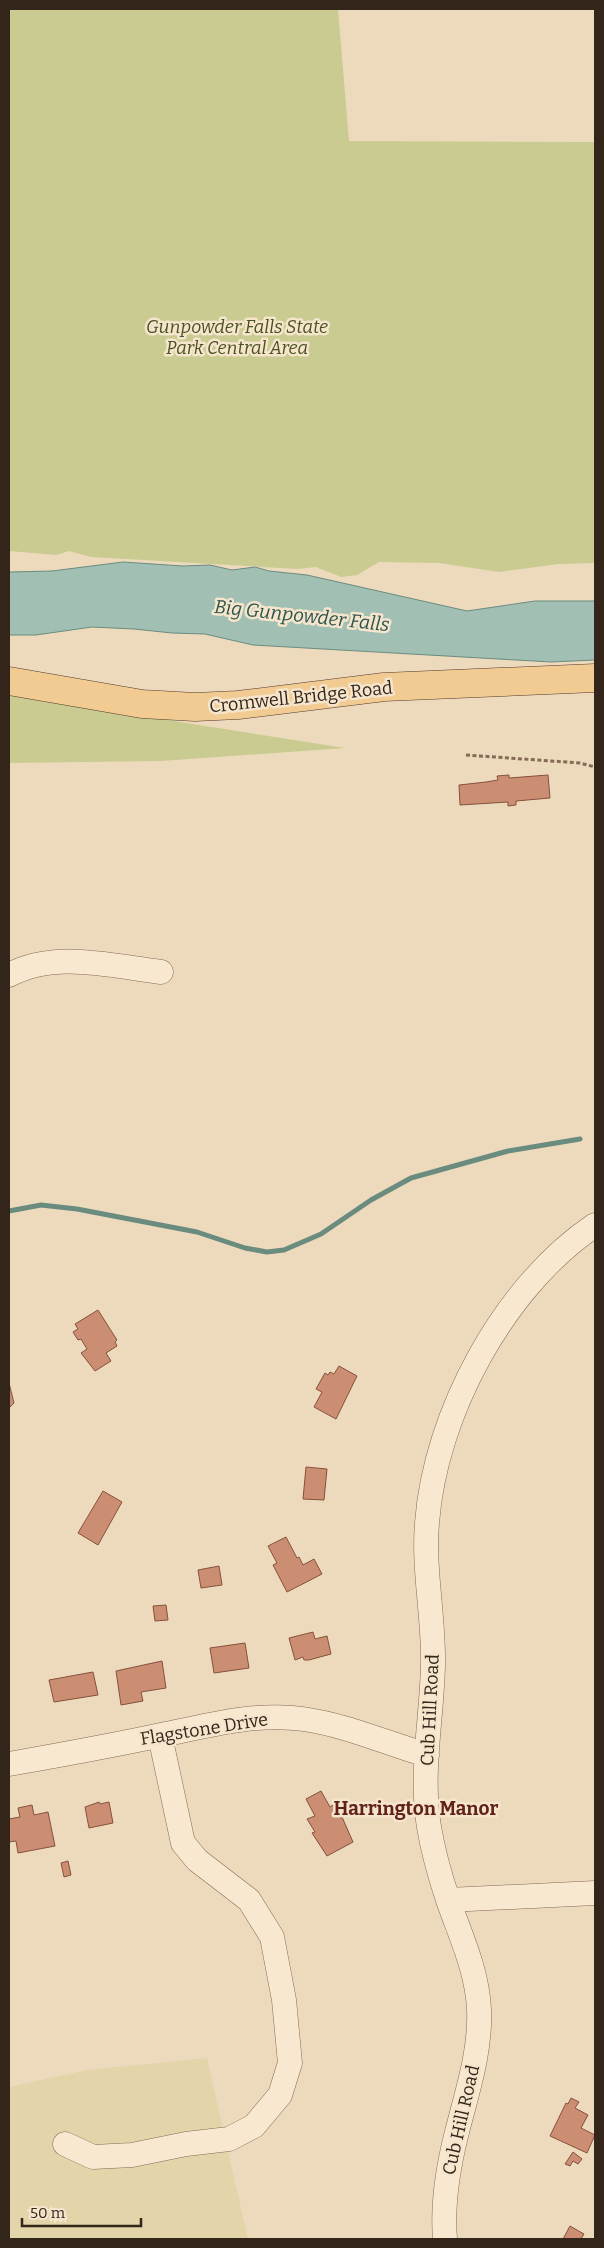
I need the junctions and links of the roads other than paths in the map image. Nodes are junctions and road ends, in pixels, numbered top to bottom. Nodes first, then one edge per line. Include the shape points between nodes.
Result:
1 (595, 678) edge
2 (9, 681) edge
3 (161, 972) dead end
4 (9, 975) edge
5 (595, 1225) edge
6 (160, 1736) junction
7 (427, 1755) junction
8 (9, 1764) edge
9 (595, 1893) edge
10 (448, 1900) junction
11 (65, 2144) dead end
12 (445, 2239) edge

1 - 2 main road, Cromwell Bridge Road via 384,688 195,707 142,704
3 - 4 street via 65,961 22,968
5 - 7 street, Cub Hill Road via 554,1256 516,1299 473,1372 442,1440 426,1525 433,1644
6 - 7 street, Flagstone Drive via 233,1721 275,1717 342,1727
6 - 8 street, Flagstone Drive
6 - 11 street via 183,1843 197,1860 249,1900 272,1937 284,2000 290,2063 280,2095 254,2126 230,2139 132,2155 93,2156
7 - 10 street, Cub Hill Road via 429,1824
9 - 10 street
10 - 12 street, Cub Hill Road via 475,1973 479,2014 474,2062 450,2159 444,2209

